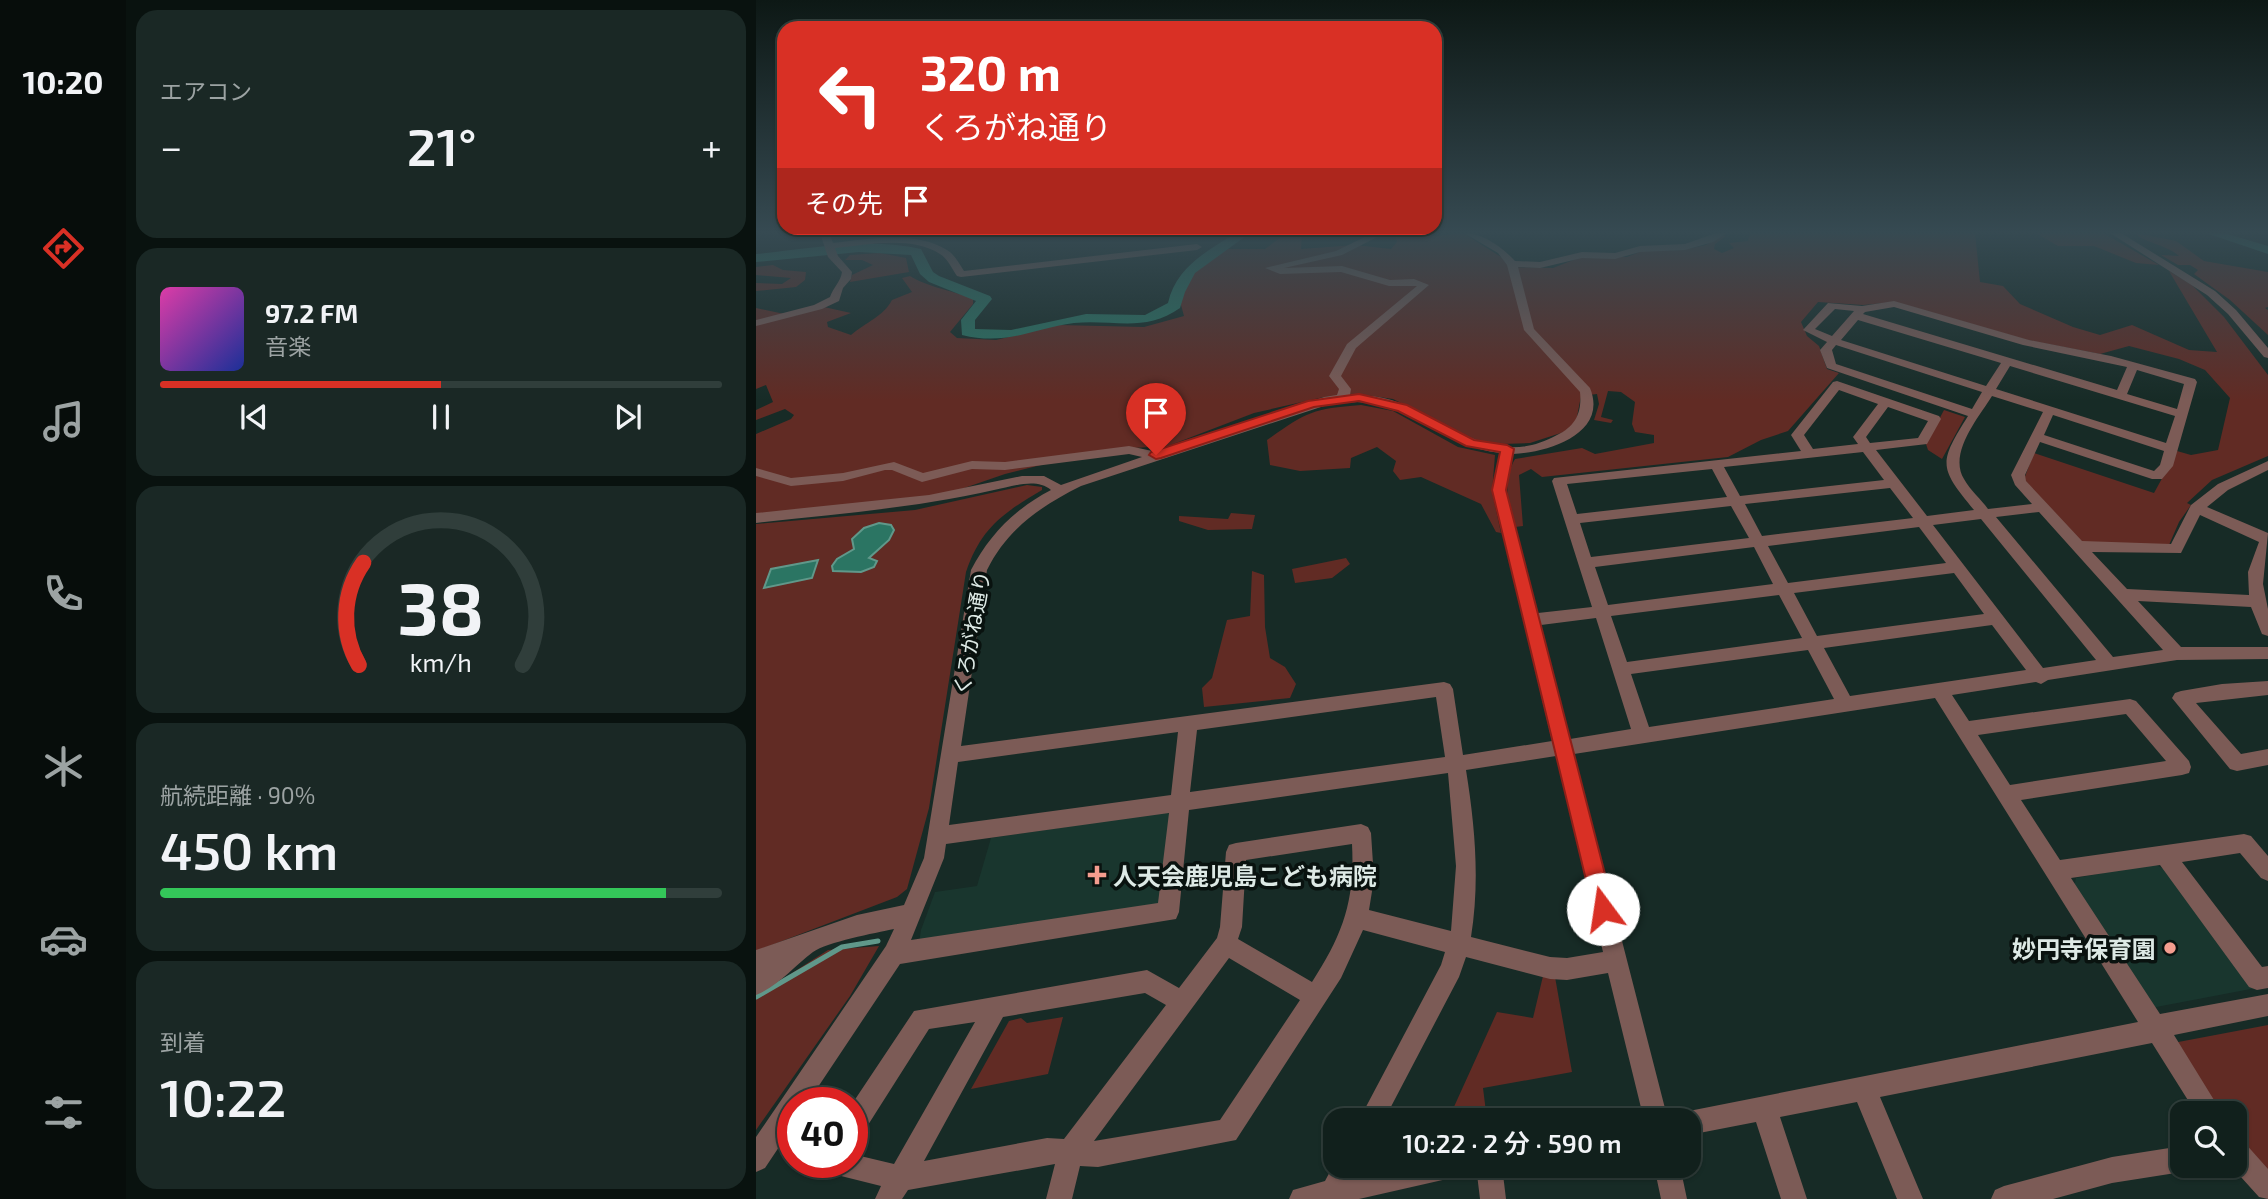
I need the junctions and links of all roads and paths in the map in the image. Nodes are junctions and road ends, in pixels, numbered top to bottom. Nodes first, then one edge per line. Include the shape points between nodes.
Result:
1 (838, 289) edge
2 (1419, 289) edge
3 (1518, 289) edge
4 (2205, 289) edge
5 (1860, 313) junction
6 (756, 323) edge
7 (1991, 332) junction
8 (1834, 341) junction
9 (1979, 353) junction
10 (2268, 355) edge
11 (2007, 362) junction
12 (2134, 365) junction
13 (1989, 391) junction
14 (2120, 396) junction
15 (1343, 398) junction
16 (1885, 402) junction
17 (2050, 410) junction
18 (1975, 414) junction
19 (2182, 414) junction
20 (2038, 437) junction
21 (1867, 447) junction
22 (1507, 449) junction
23 (2171, 449) junction
24 (1810, 454) junction
25 (1156, 455) junction
26 (1716, 464) junction
27 (2268, 465) edge
28 (756, 472) edge
29 (1894, 482) junction
30 (1059, 491) junction
31 (1736, 501) junction
32 (2041, 507) junction
33 (2196, 508) junction
34 (1983, 514) junction
35 (756, 518) edge
36 (1572, 519) junction
37 (1923, 522) junction
38 (2268, 540) edge
39 (1758, 542) junction
40 (2077, 546) junction
41 (1586, 563) junction
42 (1958, 567) junction
43 (1784, 589) junction
44 (2123, 596) junction
45 (2258, 602) junction
46 (1602, 611) junction
47 (1997, 618) junction
48 (1532, 620) junction
49 (2268, 630) edge
50 (1813, 643) junction
51 (2268, 653) edge
52 (2177, 654) junction
53 (2110, 665) junction
54 (1622, 669) junction
55 (2041, 677) junction
56 (2268, 688) edge
57 (1940, 691) junction
58 (1846, 705) junction
59 (1188, 725) junction
60 (1964, 729) junction
61 (1642, 734) junction
62 (1563, 746) junction
63 (952, 755) junction
64 (2268, 757) edge
65 (1454, 764) junction
66 (2006, 794) junction
67 (1181, 801) junction
68 (939, 836) junction
69 (2165, 856) junction
70 (2055, 871) junction
71 (2268, 871) edge
72 (912, 914) junction
73 (1357, 918) junction
74 (812, 941) junction
75 (1226, 944) junction
76 (1460, 946) junction
77 (894, 954) junction
78 (756, 961) edge
79 (1616, 961) junction
80 (2268, 977) edge
81 (756, 984) edge
82 (1316, 997) junction
83 (1182, 1002) junction
84 (2268, 1005) edge
85 (996, 1007) junction
86 (2155, 1028) junction
87 (804, 1087) edge
88 (1864, 1088) junction
89 (2202, 1101) edge
90 (868, 1102) edge
91 (1378, 1108) edge
92 (1653, 1108) edge
93 (1764, 1108) junction
94 (1701, 1121) edge
95 (777, 1127) edge
96 (1071, 1151) junction
97 (756, 1159) edge
98 (2170, 1161) edge
99 (2247, 1164) edge
100 (868, 1177) edge
101 (1341, 1178) edge
102 (1401, 1178) edge
103 (1490, 1178) edge
104 (1670, 1178) edge
105 (894, 1188) edge
106 (2268, 1188) edge
107 (1331, 1196) edge
108 (2011, 1198) edge
109 (1059, 1199) edge
110 (1302, 1199) edge
111 (1493, 1199) edge
112 (1674, 1199) edge
113 (1794, 1199) edge
114 (1910, 1199) edge

1 - 6 street via 835,299 818,307
2 - 15 street via 1351,346 1335,376 1345,388
3 - 22 street, くろがね通り via 1529,330 1586,391 1588,402 1579,426 1562,439 1539,447
4 - 10 street via 2232,312
5 - 7 street via 1894,304
5 - 8 street
5 - 8 street via 1832,305 1808,330
5 - 9 street
7 - 9 street
7 - 12 street
8 - 13 street
8 - 18 street via 1826,350 1831,366
9 - 11 street
11 - 13 street
11 - 14 street
12 - 14 street
12 - 19 street via 2191,382
13 - 17 street
13 - 18 street
14 - 19 street
15 - 22 street, くろがね通り via 1388,402 1461,440
15 - 25 street, くろがね通り
16 - 21 street via 1859,437
16 - 21 street via 1935,419 1922,441
16 - 24 street via 1837,386 1797,435
17 - 20 street
17 - 23 street
18 - 34 street via 1956,445 1953,466 1963,491
19 - 23 street
20 - 23 street via 2157,476
20 - 32 street via 2018,475
21 - 24 street
21 - 29 street
22 - 48 street via 1499,490
24 - 26 street
25 - 28 street via 1129,450 972,466 922,478 894,466 791,482
25 - 30 street, くろがね通り
26 - 31 street
26 - 36 street via 1559,481
27 - 33 street via 2218,490
29 - 31 street
29 - 37 street
30 - 35 street via 1044,480 1022,480 929,500
30 - 63 street, くろがね通り via 1008,526 983,561
31 - 36 street
31 - 39 street
32 - 34 street
32 - 40 street
33 - 38 street
33 - 40 street via 2176,549
34 - 37 street
34 - 53 street
36 - 41 street
37 - 39 street
37 - 42 street
38 - 45 street via 2255,574
39 - 41 street
39 - 43 street
40 - 44 street
41 - 46 street
42 - 43 street
42 - 47 street
43 - 46 street
43 - 50 street
44 - 45 street
44 - 52 street
45 - 49 street
46 - 48 street
46 - 54 street
47 - 50 street
47 - 55 street
48 - 62 street
50 - 54 street
50 - 58 street
51 - 52 street
52 - 53 street
53 - 55 street
54 - 61 street
55 - 57 street
56 - 64 street via 2180,698 2237,763
57 - 58 street
57 - 60 street
58 - 61 street
59 - 63 street
59 - 65 street via 1444,689
59 - 67 street
60 - 66 street
60 - 66 street via 2130,706 2182,767
61 - 62 street
62 - 65 street
62 - 79 street
63 - 68 street, くろがね通り
65 - 67 street
65 - 76 street via 1466,859
66 - 70 street
67 - 68 street
67 - 77 street via 1168,912
68 - 72 street, くろがね通り
69 - 70 street
69 - 71 street via 2245,843
69 - 80 street via 2257,979
70 - 86 street
72 - 74 street
72 - 77 street, くろがね通り
73 - 75 street via 1364,879 1361,833 1236,852
73 - 76 street
73 - 82 street
74 - 78 street
74 - 81 street
75 - 82 street
75 - 83 street
76 - 79 street via 1567,970
76 - 91 street
77 - 87 street, くろがね通り
79 - 92 street
82 - 96 street via 1227,1131 1098,1154
83 - 85 street via 1147,981
83 - 96 street
84 - 86 street
85 - 90 street via 922,1019
85 - 105 street
86 - 88 street
86 - 89 street
88 - 93 street
88 - 114 street
93 - 94 street
93 - 113 street
95 - 97 street, くろがね通り
96 - 105 street via 1047,1151
96 - 109 street
98 - 108 street via 2112,1170
99 - 106 street
100 - 105 street
101 - 107 street
102 - 107 street
103 - 111 street
104 - 112 street
107 - 110 street

